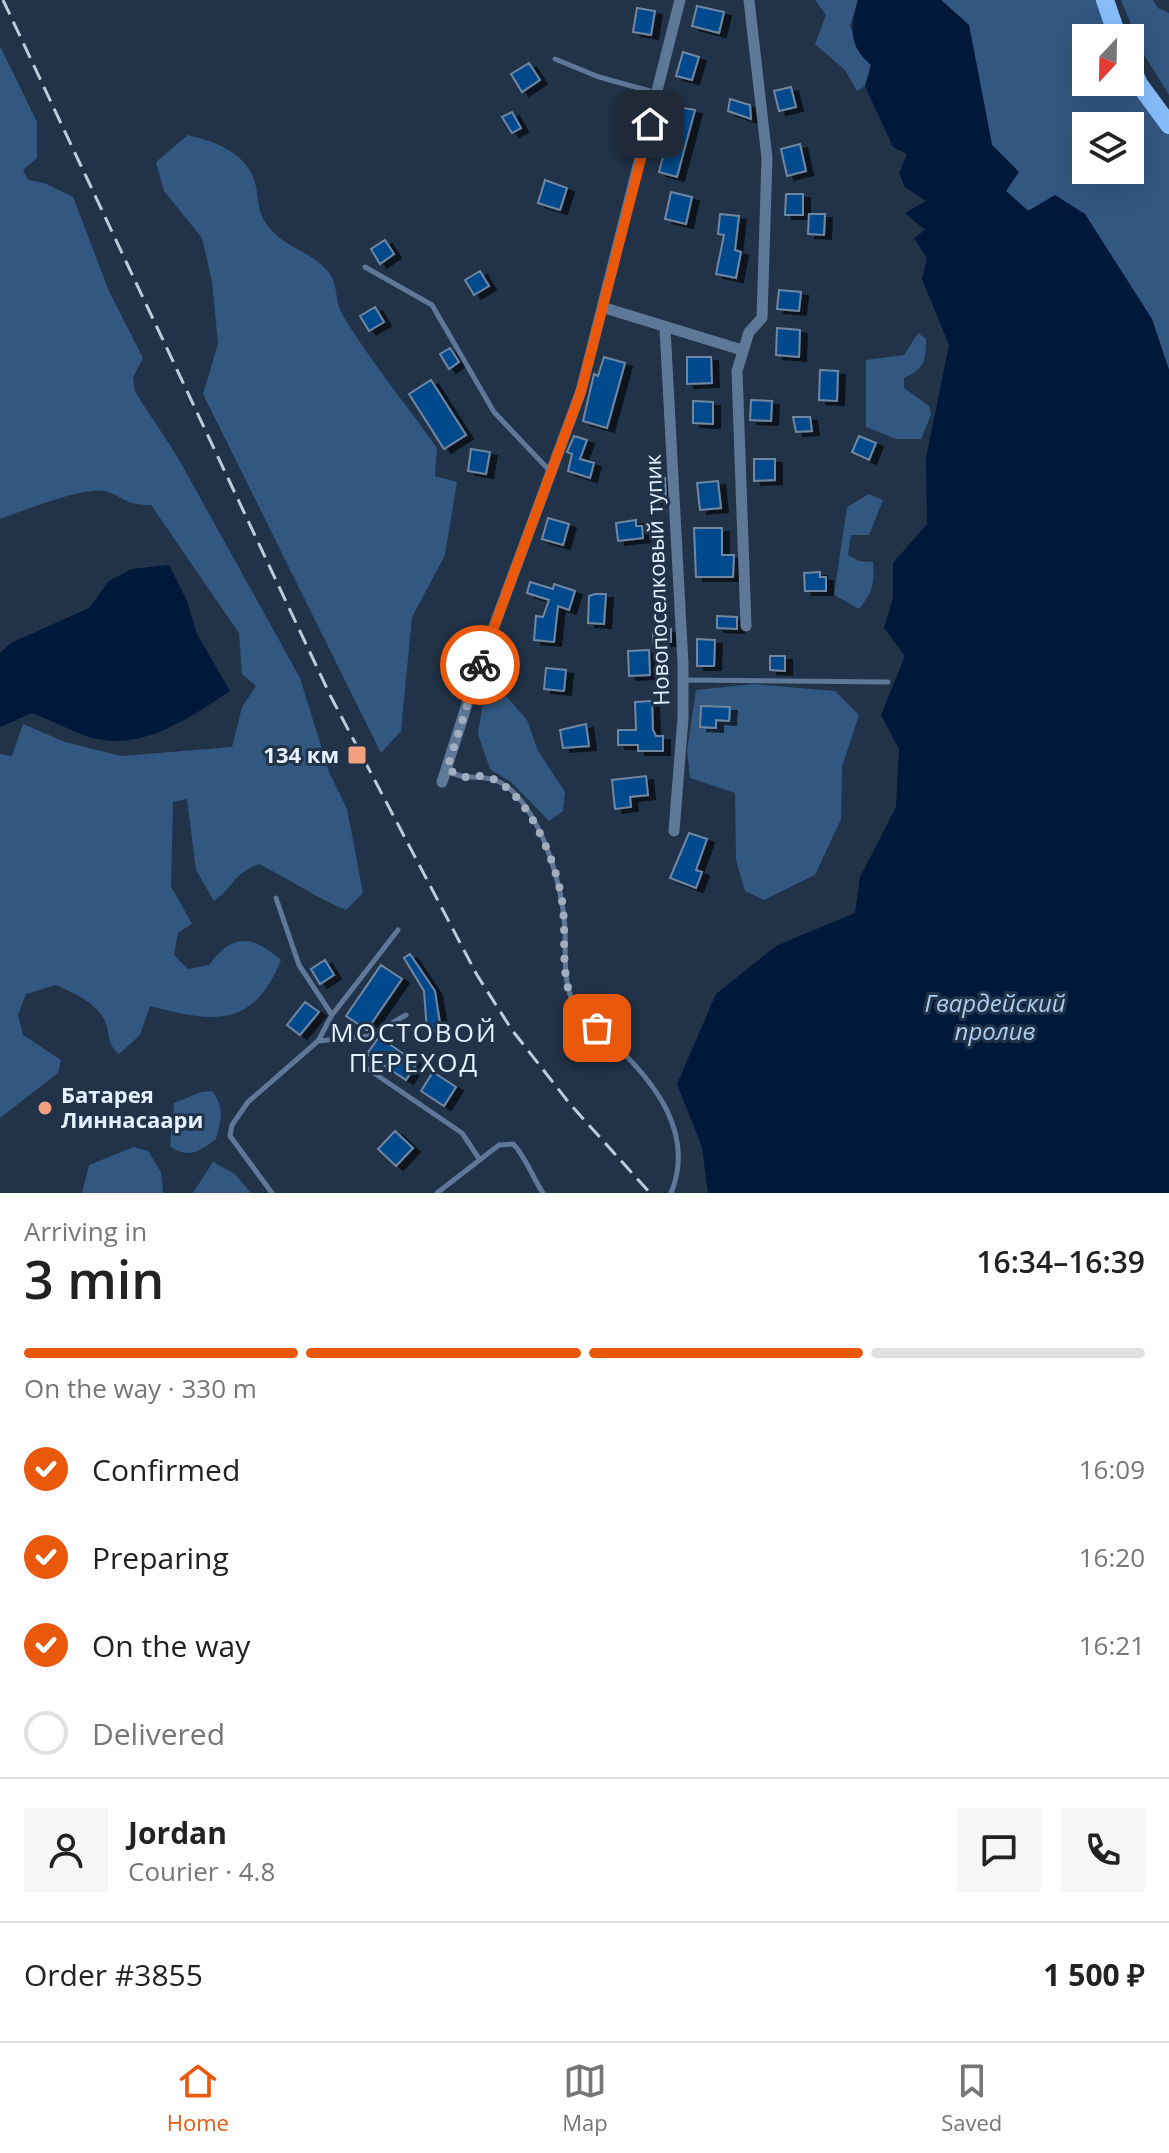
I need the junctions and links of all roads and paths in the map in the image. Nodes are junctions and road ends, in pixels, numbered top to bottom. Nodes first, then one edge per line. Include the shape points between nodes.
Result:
1 (680, 0) edge
2 (749, 0) edge
3 (1105, 0) edge
4 (1113, 24) edge
5 (555, 59) dead end
6 (1144, 91) edge
7 (658, 93) junction
8 (1169, 125) edge
9 (365, 267) dead end
10 (605, 308) junction
11 (665, 328) junction
12 (742, 350) junction
13 (553, 474) junction
14 (746, 626) dead end
15 (683, 680) junction
16 (888, 682) dead end
17 (447, 769) junction
18 (442, 782) dead end
19 (674, 831) dead end
20 (276, 898) dead end
21 (398, 930) dead end
22 (332, 1015) junction
23 (406, 1015) dead end
24 (318, 1041) junction
25 (368, 1069) dead end
26 (480, 1160) junction
27 (272, 1193) edge
28 (437, 1193) edge
29 (543, 1193) edge
30 (671, 1193) edge

1 - 7 street
2 - 12 street via 767,158 766,236 762,318
3 - 4 main road
5 - 7 lane
6 - 8 main road
7 - 10 street
9 - 13 lane via 432,305 494,412
10 - 11 street
10 - 13 street
11 - 12 street
11 - 15 street, Новопоселковый тупик
12 - 14 street via 736,397
13 - 17 street via 489,640
15 - 16 lane
15 - 19 street, Новопоселковый тупик
17 - 18 street
17 - 30 lane via 462,777 494,779 520,798 561,886 570,996 582,1015 651,1082 671,1114 680,1155
20 - 22 lane via 299,965
21 - 22 lane
22 - 24 lane
23 - 24 lane via 369,1036
24 - 27 lane via 267,1082 232,1125 230,1136
25 - 26 lane via 462,1133
26 - 28 lane
26 - 29 lane via 499,1145 518,1146

